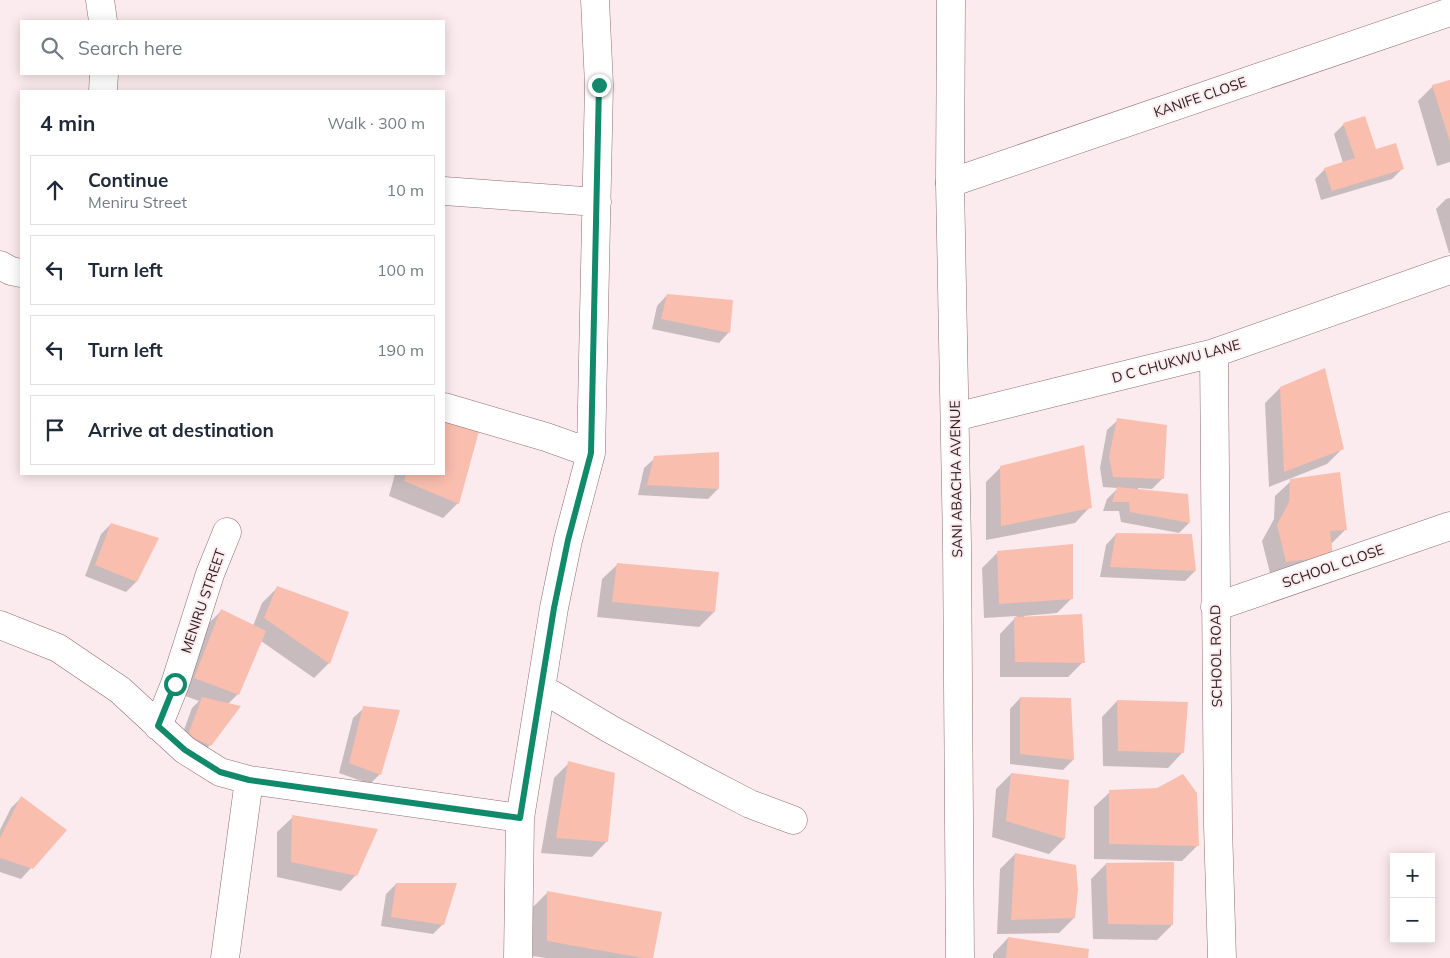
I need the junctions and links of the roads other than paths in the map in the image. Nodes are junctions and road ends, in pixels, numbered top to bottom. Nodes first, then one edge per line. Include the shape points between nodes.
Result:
1 (100, 0) edge
2 (595, 0) edge
3 (951, 0) edge
4 (1450, 12) edge
5 (103, 20) edge
6 (104, 75) edge
7 (103, 90) edge
8 (950, 183) junction
9 (445, 191) edge
10 (597, 202) junction
11 (0, 265) edge
12 (1450, 270) edge
13 (20, 273) edge
14 (1214, 353) junction
15 (445, 407) edge
16 (955, 417) junction
17 (591, 453) junction
18 (1450, 526) edge
19 (227, 532) dead end
20 (1215, 607) junction
21 (0, 625) edge
22 (541, 688) junction
23 (158, 726) junction
24 (249, 780) junction
25 (520, 818) junction
26 (793, 820) dead end
27 (225, 958) edge
28 (518, 958) edge
29 (960, 958) edge
30 (1222, 958) edge

1 - 5 street
2 - 10 street via 599,85
3 - 8 street, SANI ABACHA AVENUE
4 - 8 street, KANIFE CLOSE
6 - 7 street
8 - 16 street, SANI ABACHA AVENUE
9 - 10 street
10 - 17 street
11 - 13 street
12 - 14 street, D C CHUKWU LANE
14 - 16 street, D C CHUKWU LANE
14 - 20 street, SCHOOL ROAD
15 - 17 street
16 - 29 street, SANI ABACHA AVENUE
17 - 22 street via 568,540
18 - 20 street, SCHOOL CLOSE
19 - 23 street, MENIRU STREET
20 - 30 street, SCHOOL ROAD
21 - 23 street via 58,648 120,690
22 - 25 street
22 - 26 street via 698,777 750,804
23 - 24 street via 185,750 220,772
24 - 25 street
24 - 27 street
25 - 28 street

